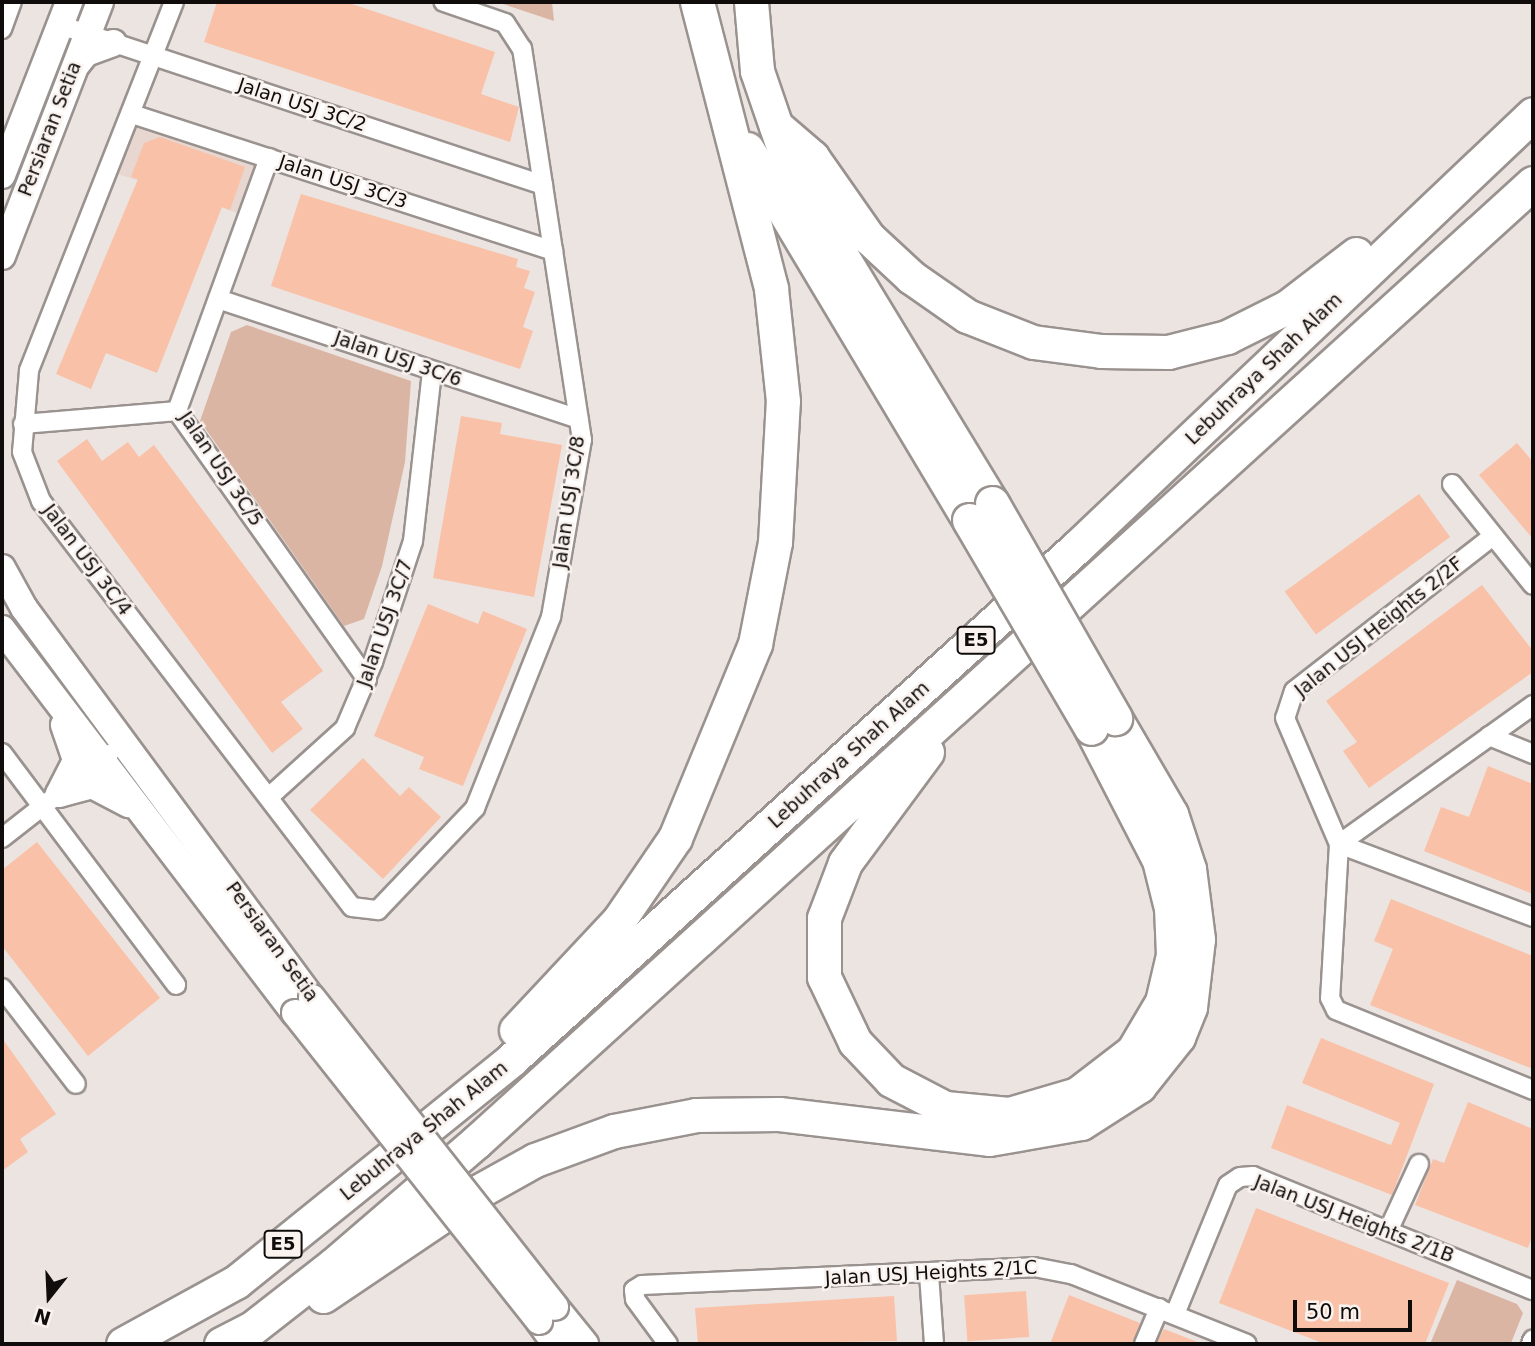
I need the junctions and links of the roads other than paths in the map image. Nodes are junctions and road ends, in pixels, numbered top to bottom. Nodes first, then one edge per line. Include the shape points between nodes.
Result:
1 (12, 2) edge
2 (101, 2) edge
3 (174, 2) edge
4 (444, 2) edge
5 (697, 2) edge
6 (751, 2) edge
7 (64, 14) edge
8 (2, 29) edge
9 (88, 34) junction
10 (113, 43) junction
11 (153, 56) junction
12 (72, 71) junction
13 (724, 111) junction
14 (132, 114) junction
15 (1533, 114) edge
16 (776, 126) junction
17 (1506, 138) junction
18 (269, 158) junction
19 (2, 175) edge
20 (1533, 183) edge
21 (543, 185) junction
22 (553, 251) junction
23 (2, 256) edge
24 (218, 299) junction
25 (432, 372) junction
26 (177, 411) junction
27 (579, 419) junction
28 (23, 425) junction
29 (1452, 484) dead end
30 (980, 512) junction
31 (1493, 536) junction
32 (2, 568) edge
33 (1533, 585) edge
34 (2, 629) edge
35 (367, 679) junction
36 (53, 698) junction
37 (1533, 705) edge
38 (948, 717) junction
39 (1103, 723) junction
40 (1489, 736) junction
41 (121, 742) junction
42 (2, 753) edge
43 (1533, 754) edge
44 (101, 761) junction
45 (269, 797) junction
46 (51, 800) junction
47 (138, 810) junction
48 (2, 838) edge
49 (1339, 844) junction
50 (352, 907) joint
51 (1533, 917) edge
52 (176, 985) dead end
53 (2, 988) edge
54 (304, 1005) junction
55 (76, 1084) dead end
56 (1533, 1090) edge
57 (430, 1126) junction
58 (1419, 1164) dead end
59 (1388, 1231) junction
60 (929, 1274) junction
61 (1533, 1290) edge
62 (1167, 1311) junction
63 (547, 1314) junction
64 (251, 1328) junction
65 (123, 1344) edge
66 (221, 1344) edge
67 (556, 1344) edge
68 (585, 1344) edge
69 (667, 1344) edge
70 (934, 1344) edge
71 (1144, 1344) edge
72 (1247, 1344) edge

1 - 8 street
2 - 9 main road, Persiaran Setia
2 - 10 main road via 100,26
3 - 11 street, Jalan USJ 3C/4
4 - 21 street, Jalan USJ 3C/8 via 505,23 522,49
5 - 13 highway
6 - 16 highway via 757,71
7 - 9 street, Jalan USJ 3C/2
7 - 19 main road, Persiaran Setia
9 - 10 street, Jalan USJ 3C/2
9 - 12 main road, Persiaran Setia
10 - 11 street, Jalan USJ 3C/2
10 - 12 main road via 86,52
11 - 14 street, Jalan USJ 3C/4
11 - 21 street, Jalan USJ 3C/2
12 - 23 main road, Persiaran Setia
13 - 30 highway
13 - 57 highway via 771,288 783,401 775,542 755,643 716,750 675,838 619,920
14 - 18 street, Jalan USJ 3C/3
14 - 28 street, Jalan USJ 3C/4 via 29,371
15 - 17 highway, Lebuhraya Shah Alam / E5
16 - 17 highway via 811,157 868,237 911,277 967,316 1033,342 1101,351 1168,352 1227,337 1287,307 1447,178
16 - 30 highway via 793,176
17 - 57 highway, Lebuhraya Shah Alam / E5 via 1076,548 512,1059
18 - 22 street, Jalan USJ 3C/3
18 - 24 street, Jalan USJ 3C/5
20 - 38 highway, Lebuhraya Shah Alam / E5
21 - 22 street, Jalan USJ 3C/8
22 - 27 street, Jalan USJ 3C/8
24 - 25 street, Jalan USJ 3C/6
24 - 26 street, Jalan USJ 3C/5
25 - 27 street, Jalan USJ 3C/6
25 - 35 street, Jalan USJ 3C/7 via 412,541
26 - 28 street
26 - 35 street, Jalan USJ 3C/5
27 - 50 street, Jalan USJ 3C/8 via 582,440 551,617 475,808 378,910
28 - 45 street, Jalan USJ 3C/4 via 22,452 41,501
29 - 31 street
30 - 39 highway, bridge
31 - 33 street
31 - 49 street, Jalan USJ Heights 2/2F via 1294,691 1286,705 1285,718
32 - 41 main road, Persiaran Setia via 24,608
34 - 36 main road, Persiaran Setia
35 - 45 street, Jalan USJ 3C/7 via 345,728
36 - 44 main road, Persiaran Setia
36 - 46 main road via 76,760
37 - 40 street
38 - 39 highway via 912,776 845,863 824,918 824,977 855,1042 891,1080 945,1108 1009,1114 1077,1094 1133,1051 1163,1002 1173,955 1171,908 1159,860
38 - 64 highway, Lebuhraya Shah Alam / E5 via 465,1150
39 - 64 highway via 1171,814 1189,869 1198,939 1191,1007 1178,1037 1139,1086 1081,1123 989,1139 779,1114 696,1115 614,1131 535,1160 474,1194 327,1295
40 - 43 street
40 - 49 street
41 - 44 street
41 - 54 main road, Persiaran Setia via 162,788
42 - 46 street
44 - 46 street
44 - 47 main road, Persiaran Setia
45 - 50 street, Jalan USJ 3C/4
46 - 47 main road via 92,785
46 - 48 street
46 - 52 street
47 - 54 main road, Persiaran Setia
49 - 51 street
49 - 56 street via 1330,998 1336,1010
53 - 55 street
54 - 63 main road, Persiaran Setia, bridge
57 - 65 highway, Lebuhraya Shah Alam / E5 via 236,1282
58 - 59 street
59 - 61 street, Jalan USJ Heights 2/1B
59 - 62 street, Jalan USJ Heights 2/1B via 1253,1176 1240,1177 1228,1185
60 - 62 street, Jalan USJ Heights 2/1C via 1053,1268
60 - 69 street, Jalan USJ Heights 2/1C via 642,1285 634,1290 635,1299
60 - 70 street
62 - 71 street, Jalan USJ Heights 2/1B
62 - 72 street, Jalan USJ Heights 2/1C
63 - 67 main road
63 - 68 main road
64 - 66 highway, Lebuhraya Shah Alam / E5

